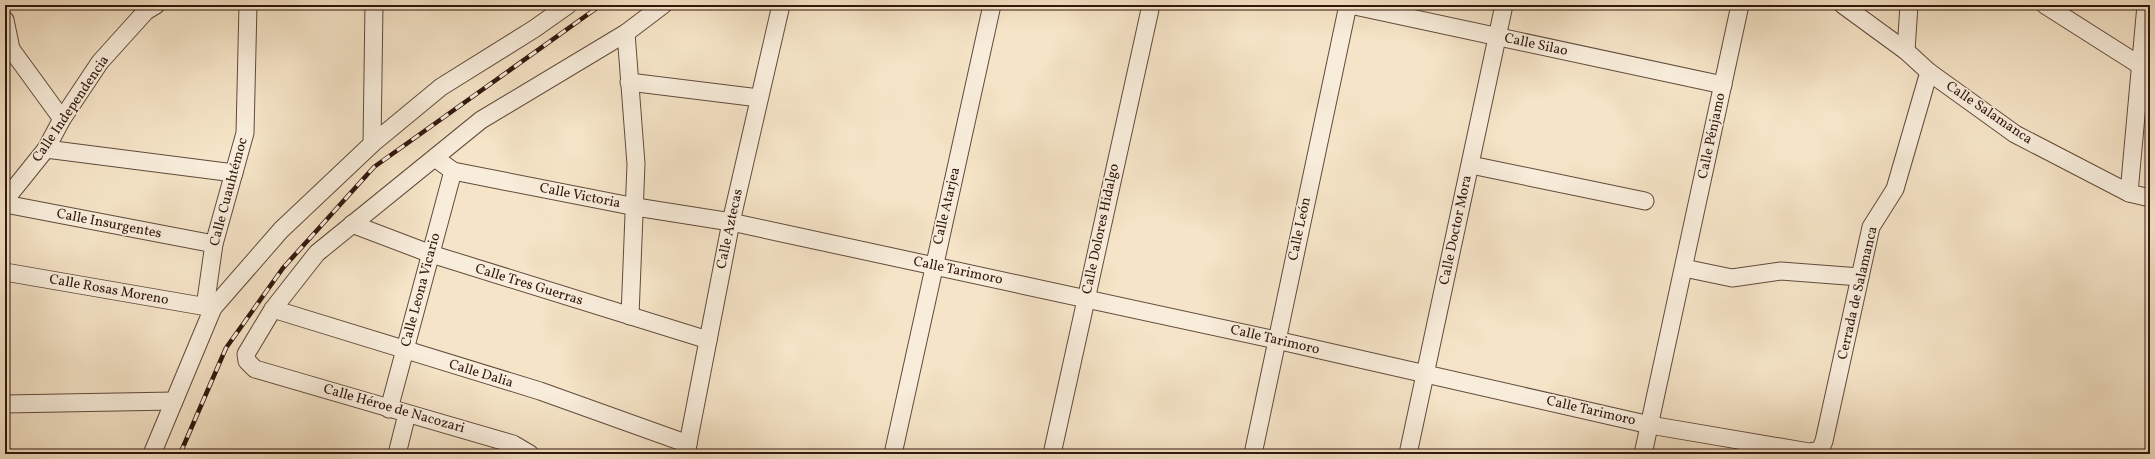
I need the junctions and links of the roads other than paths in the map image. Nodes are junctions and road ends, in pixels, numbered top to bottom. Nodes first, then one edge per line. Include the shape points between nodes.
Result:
1 (156, 5) edge
2 (248, 5) edge
3 (374, 5) edge
4 (568, 5) edge
5 (663, 5) edge
6 (781, 5) edge
7 (992, 5) edge
8 (1151, 5) edge
9 (1349, 5) edge
10 (1504, 5) edge
11 (1740, 5) edge
12 (1843, 5) edge
13 (1909, 5) edge
14 (2045, 5) edge
15 (2146, 5) edge
16 (5, 20) edge
17 (626, 32) junction
18 (1497, 36) junction
19 (1906, 52) junction
20 (2141, 66) junction
21 (1929, 72) junction
22 (629, 82) junction
23 (1723, 85) junction
24 (760, 98) junction
25 (62, 119) junction
26 (372, 144) junction
27 (46, 149) junction
28 (435, 158) junction
29 (1471, 165) junction
30 (453, 171) junction
31 (234, 174) junction
32 (2129, 193) junction
33 (2150, 198) edge
34 (5, 200) edge
35 (1645, 201) dead end
36 (5, 204) edge
37 (636, 207) junction
38 (731, 222) junction
39 (352, 224) junction
40 (214, 244) junction
41 (431, 254) junction
42 (934, 265) junction
43 (1684, 268) junction
44 (5, 272) edge
45 (1860, 277) junction
46 (1086, 298) junction
47 (209, 308) junction
48 (273, 309) junction
49 (630, 316) junction
50 (708, 340) junction
51 (1276, 340) junction
52 (405, 351) junction
53 (1425, 374) junction
54 (174, 401) junction
55 (5, 404) edge
56 (389, 409) junction
57 (407, 414) junction
58 (1650, 425) junction
59 (687, 449) edge
60 (1820, 450) joint
61 (152, 454) edge
62 (397, 454) edge
63 (530, 454) edge
64 (893, 454) edge
65 (1052, 454) edge
66 (1253, 454) edge
67 (1408, 454) edge
68 (1644, 454) edge

1 - 25 street, Calle Independencia via 146,11 100,62
2 - 31 street, Calle Cuauhtémoc via 245,133
3 - 26 street
4 - 26 street via 441,87
5 - 17 street
6 - 24 street, Calle Aztecas
7 - 42 street, Calle Atarjea
8 - 46 street, Calle Dolores Hidalgo
9 - 18 street, Calle Silao
9 - 51 street, Calle León
10 - 18 street, Calle Doctor Mora
11 - 23 street, Calle Pénjamo
12 - 19 street, Calle Salamanca
13 - 19 street
14 - 20 street
15 - 20 street
16 - 25 street via 11,49
17 - 22 street
17 - 28 street via 481,120
18 - 23 street, Calle Silao
18 - 29 street, Calle Doctor Mora
19 - 21 street, Calle Salamanca
20 - 32 street
21 - 32 street, Calle Salamanca via 2015,134
21 - 45 street, Cerrada de Salamanca via 1895,189 1871,227
22 - 24 street
22 - 37 street via 636,164
23 - 43 street, Calle Pénjamo
24 - 38 street, Calle Aztecas
25 - 27 street, Calle Independencia
26 - 47 street via 281,230
27 - 31 street
27 - 34 street, Calle Independencia
28 - 30 street, Calle Victoria
28 - 39 street
29 - 35 street
29 - 53 street, Calle Doctor Mora
30 - 37 street, Calle Victoria
30 - 41 street, Calle Leona Vicario
31 - 40 street, Calle Cuauhtémoc
32 - 33 street, Calle Salamanca
36 - 40 street, Calle Insurgentes
37 - 38 street, Calle Victoria
37 - 49 street
38 - 42 street, Calle Tarimoro
38 - 50 street, Calle Aztecas
39 - 41 street, Calle Tres Guerras
39 - 48 street via 317,252
40 - 47 street, Calle Cuauhtémoc
41 - 49 street, Calle Tres Guerras
41 - 52 street, Calle Leona Vicario
42 - 46 street, Calle Tarimoro
42 - 64 street, Calle Atarjea
43 - 45 street via 1732,278 1781,271
43 - 58 street, Calle Pénjamo
44 - 47 street, Calle Rosas Moreno
45 - 60 street, Cerrada de Salamanca
46 - 51 street, Calle Tarimoro
46 - 65 street, Calle Dolores Hidalgo
47 - 54 street
48 - 52 street, Calle Dalia
48 - 56 street, Calle Héroe de Nacozari via 246,354 247,361 255,369
49 - 50 street, Calle Tres Guerras
50 - 59 street, Calle Aztecas
51 - 53 street, Calle Tarimoro
51 - 66 street, Calle León
52 - 56 street, Calle Leona Vicario
52 - 59 street, Calle Dalia via 547,394
53 - 58 street, Calle Tarimoro
53 - 67 street, Calle Doctor Mora
54 - 55 street
54 - 61 street
56 - 57 street, Calle Héroe de Nacozari
57 - 62 street
57 - 63 street, Calle Héroe de Nacozari via 513,444
58 - 60 street, Calle Tarimoro via 1809,452
58 - 68 street, Calle Pénjamo

